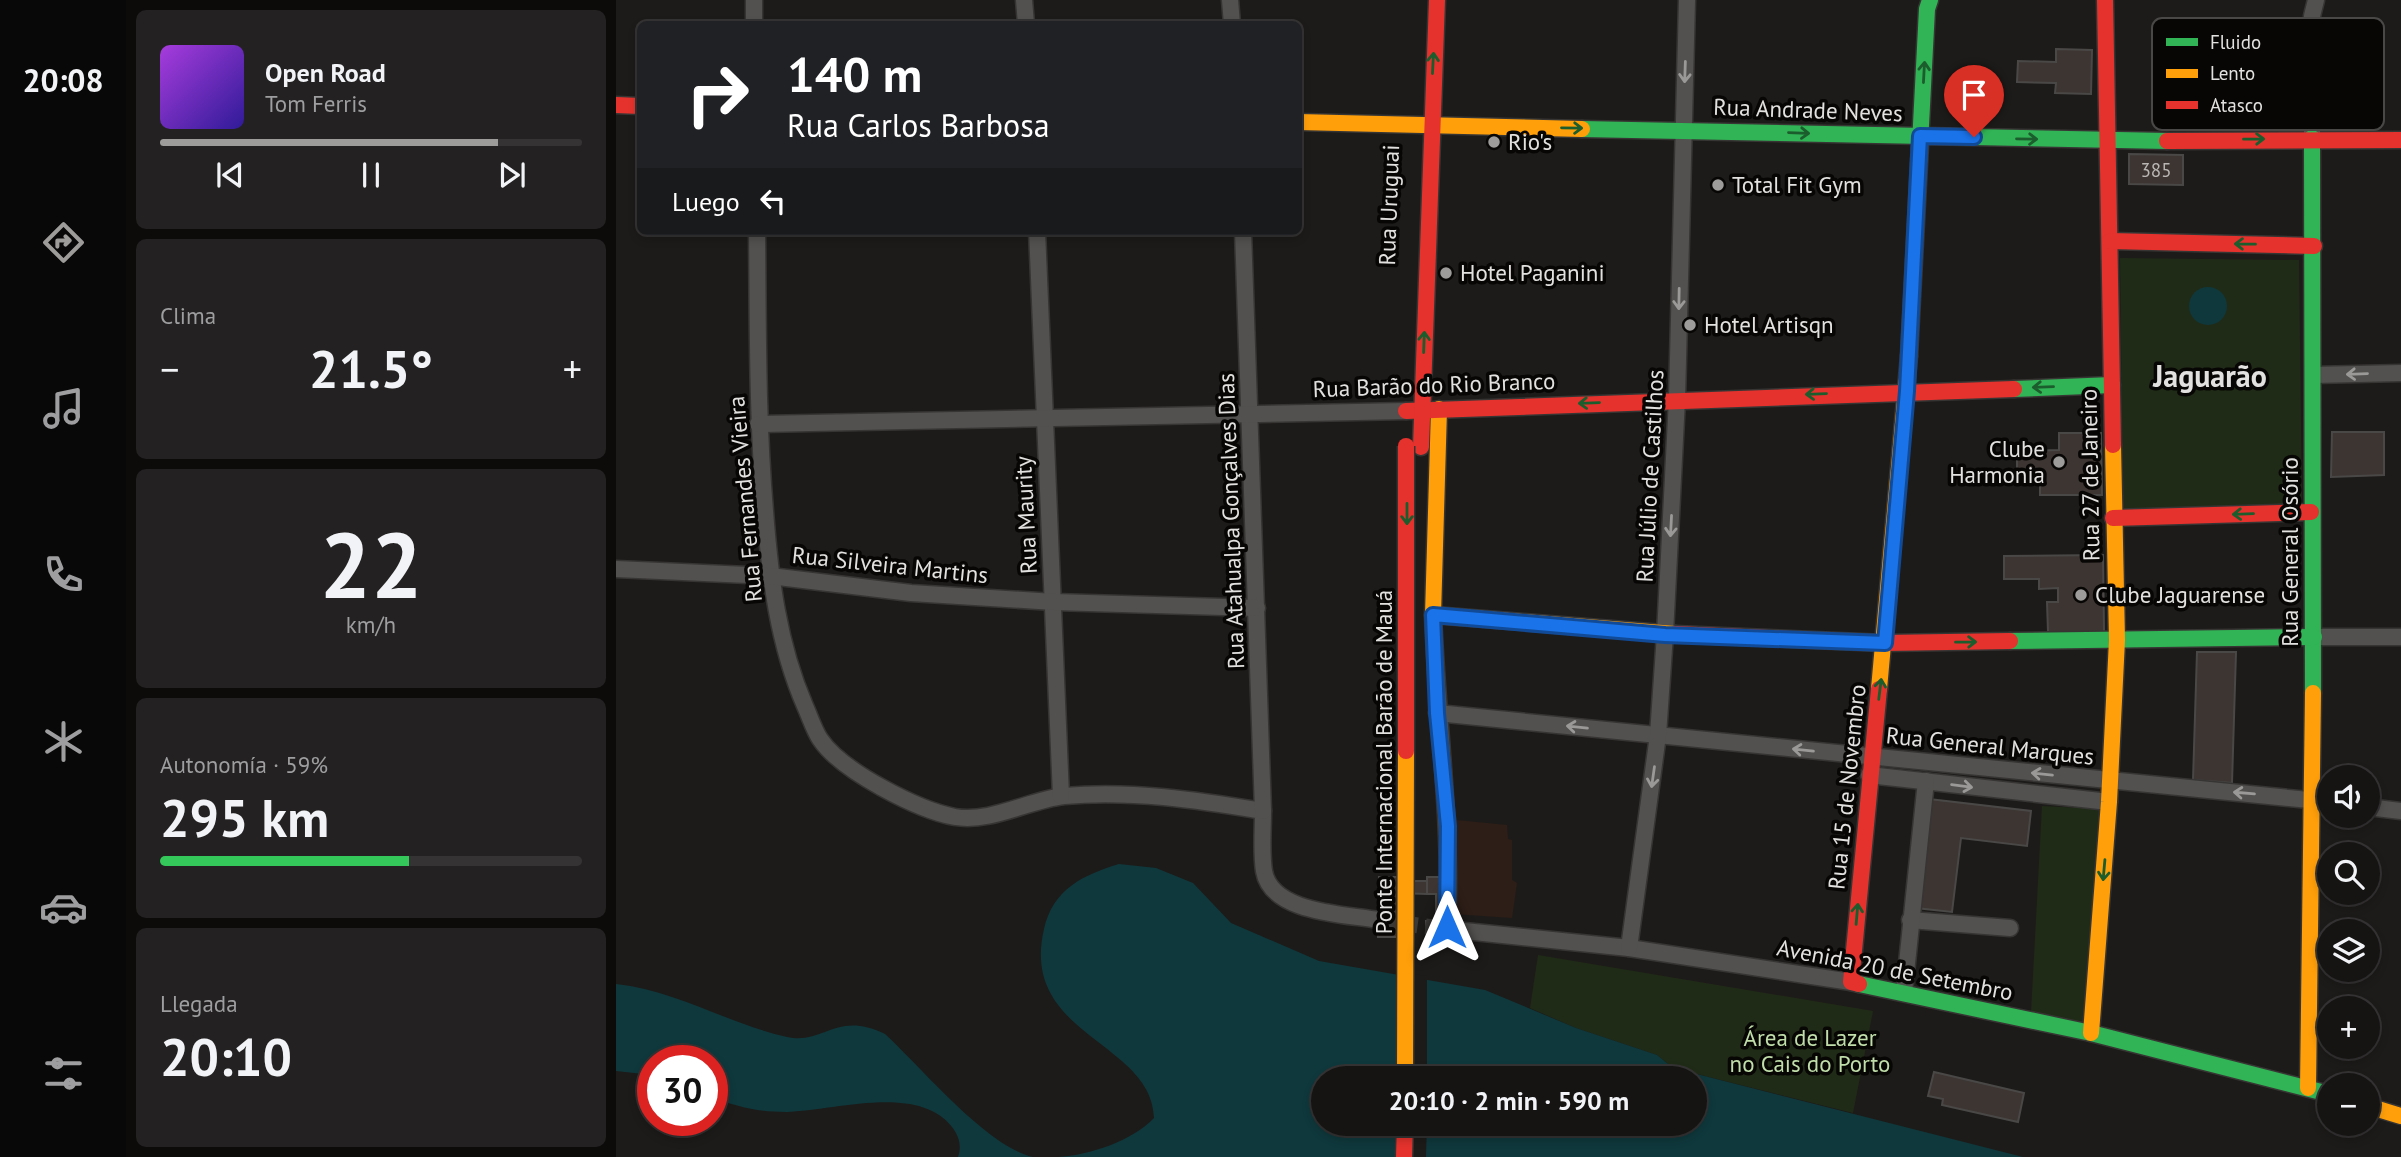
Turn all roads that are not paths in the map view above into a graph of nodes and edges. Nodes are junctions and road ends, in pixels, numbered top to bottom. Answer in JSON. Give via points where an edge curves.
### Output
{"nodes":[{"id":1,"x":754,"y":0,"type":"edge"},
{"id":2,"x":1024,"y":0,"type":"edge"},
{"id":3,"x":1230,"y":0,"type":"edge"},
{"id":4,"x":1422,"y":0,"type":"edge"},
{"id":5,"x":1437,"y":0,"type":"edge"},
{"id":6,"x":2105,"y":0,"type":"edge"},
{"id":7,"x":1688,"y":1,"type":"edge"},
{"id":8,"x":1927,"y":3,"type":"edge"},
{"id":9,"x":754,"y":21,"type":"edge"},
{"id":10,"x":1026,"y":21,"type":"edge"},
{"id":11,"x":1232,"y":21,"type":"edge"},
{"id":12,"x":1418,"y":55,"type":"dead end"},
{"id":13,"x":616,"y":105,"type":"edge"},
{"id":14,"x":637,"y":106,"type":"edge"},
{"id":15,"x":1302,"y":122,"type":"edge"},
{"id":16,"x":1418,"y":125,"type":"junction"},
{"id":17,"x":1684,"y":130,"type":"junction"},
{"id":18,"x":2312,"y":130,"type":"edge"},
{"id":19,"x":1920,"y":136,"type":"junction"},
{"id":20,"x":2312,"y":138,"type":"junction"},
{"id":21,"x":2401,"y":140,"type":"edge"},
{"id":22,"x":2107,"y":141,"type":"junction"},
{"id":23,"x":757,"y":235,"type":"edge"},
{"id":24,"x":1037,"y":235,"type":"edge"},
{"id":25,"x":1243,"y":235,"type":"edge"},
{"id":26,"x":2110,"y":241,"type":"junction"},
{"id":27,"x":2314,"y":246,"type":"junction"},
{"id":28,"x":1410,"y":288,"type":"dead end"},
{"id":29,"x":2401,"y":373,"type":"edge"},
{"id":30,"x":2313,"y":375,"type":"junction"},
{"id":31,"x":2112,"y":384,"type":"junction"},
{"id":32,"x":1907,"y":391,"type":"junction"},
{"id":33,"x":1677,"y":399,"type":"junction"},
{"id":34,"x":1439,"y":409,"type":"junction"},
{"id":35,"x":1414,"y":411,"type":"junction"},
{"id":36,"x":1251,"y":413,"type":"junction"},
{"id":37,"x":1044,"y":420,"type":"junction"},
{"id":38,"x":758,"y":424,"type":"junction"},
{"id":39,"x":1413,"y":446,"type":"junction"},
{"id":40,"x":2311,"y":512,"type":"junction"},
{"id":41,"x":2113,"y":518,"type":"junction"},
{"id":42,"x":616,"y":569,"type":"edge"},
{"id":43,"x":770,"y":576,"type":"junction"},
{"id":44,"x":1054,"y":602,"type":"junction"},
{"id":45,"x":1257,"y":608,"type":"junction"},
{"id":46,"x":1433,"y":615,"type":"junction"},
{"id":47,"x":1665,"y":635,"type":"junction"},
{"id":48,"x":2314,"y":637,"type":"junction"},
{"id":49,"x":2401,"y":637,"type":"edge"},
{"id":50,"x":2117,"y":640,"type":"junction"},
{"id":51,"x":1885,"y":643,"type":"junction"},
{"id":52,"x":1437,"y":713,"type":"junction"},
{"id":53,"x":1658,"y":736,"type":"junction"},
{"id":54,"x":1871,"y":757,"type":"junction"},
{"id":55,"x":1869,"y":775,"type":"junction"},
{"id":56,"x":1926,"y":781,"type":"junction"},
{"id":57,"x":2110,"y":781,"type":"junction"},
{"id":58,"x":1061,"y":796,"type":"junction"},
{"id":59,"x":2312,"y":800,"type":"junction"},
{"id":60,"x":2317,"y":801,"type":"edge"},
{"id":61,"x":2109,"y":802,"type":"junction"},
{"id":62,"x":2380,"y":808,"type":"edge"},
{"id":63,"x":1263,"y":811,"type":"junction"},
{"id":64,"x":2401,"y":811,"type":"edge"},
{"id":65,"x":1378,"y":920,"type":"tunnel mouth"},
{"id":66,"x":1910,"y":920,"type":"junction"},
{"id":67,"x":2010,"y":928,"type":"dead end"},
{"id":68,"x":1629,"y":948,"type":"junction"},
{"id":69,"x":1851,"y":982,"type":"junction"},
{"id":70,"x":1904,"y":992,"type":"junction"},
{"id":71,"x":2091,"y":1033,"type":"junction"},
{"id":72,"x":1405,"y":1066,"type":"edge"},
{"id":73,"x":1417,"y":1066,"type":"edge"},
{"id":74,"x":2308,"y":1088,"type":"junction"},
{"id":75,"x":2317,"y":1091,"type":"edge"},
{"id":76,"x":2380,"y":1110,"type":"edge"},
{"id":77,"x":2401,"y":1116,"type":"edge"},
{"id":78,"x":1405,"y":1136,"type":"edge"},
{"id":79,"x":1417,"y":1136,"type":"edge"},
{"id":80,"x":1404,"y":1157,"type":"edge"},
{"id":81,"x":1417,"y":1157,"type":"edge"}],
"edges":[{"from":1,"to":9,"type":"street"},
{"from":2,"to":10,"type":"street"},
{"from":3,"to":11,"type":"street"},
{"from":4,"to":12,"type":"main road"},
{"from":16,"to":5,"type":"main road","name":"Rua Uruguai","one_way":true},
{"from":6,"to":22,"type":"main road","name":"Rua 27 de Janeiro"},
{"from":7,"to":17,"type":"street","name":"Rua Júlio de Castilhos","one_way":true},
{"from":19,"to":8,"type":"main road","name":"Rua 15 de Novembro","one_way":true},
{"from":13,"to":14,"type":"main road"},
{"from":15,"to":16,"type":"main road","name":"Rua Andrade Neves"},
{"from":16,"to":17,"type":"main road","name":"Rua Andrade Neves","one_way":true},
{"from":35,"to":16,"type":"main road","name":"Rua Uruguai","one_way":true},
{"from":17,"to":19,"type":"main road","name":"Rua Andrade Neves","one_way":true},
{"from":17,"to":33,"type":"street","name":"Rua Júlio de Castilhos","one_way":true},
{"from":18,"to":20,"type":"street","name":"Rua General Osório"},
{"from":19,"to":22,"type":"main road","name":"Rua Andrade Neves","one_way":true},
{"from":19,"to":32,"type":"main road","name":"Rua 15 de Novembro"},
{"from":20,"to":21,"type":"main road","name":"Rua Andrade Neves"},
{"from":22,"to":20,"type":"main road","name":"Rua Andrade Neves","one_way":true},
{"from":20,"to":27,"type":"main road","name":"Rua General Osório"},
{"from":22,"to":26,"type":"main road","name":"Rua 27 de Janeiro"},
{"from":23,"to":38,"type":"street","name":"Rua Fernandes Vieira"},
{"from":24,"to":37,"type":"street","name":"Rua Maurity"},
{"from":25,"to":36,"type":"street","name":"Rua Atahualpa Gonçalves Dias"},
{"from":27,"to":26,"type":"main road","one_way":true},
{"from":26,"to":31,"type":"main road","name":"Rua 27 de Janeiro"},
{"from":27,"to":30,"type":"main road","name":"Rua General Osório"},
{"from":28,"to":35,"type":"main road","name":"Rua Uruguai"},
{"from":29,"to":30,"type":"street","one_way":true},
{"from":30,"to":40,"type":"main road","name":"Rua General Osório"},
{"from":31,"to":32,"type":"main road","name":"Rua Barão do Rio Branco","one_way":true},
{"from":31,"to":41,"type":"main road","name":"Rua 27 de Janeiro"},
{"from":32,"to":33,"type":"main road","name":"Rua Barão do Rio Branco","one_way":true},
{"from":32,"to":51,"type":"main road","name":"Rua 15 de Novembro"},
{"from":33,"to":34,"type":"main road","name":"Rua Barão do Rio Branco","one_way":true},
{"from":33,"to":47,"type":"street","name":"Rua Júlio de Castilhos","one_way":true},
{"from":34,"to":35,"type":"main road","name":"Rua Barão do Rio Branco"},
{"from":34,"to":46,"type":"main road"},
{"from":35,"to":36,"type":"street","name":"Rua Barão do Rio Branco"},
{"from":35,"to":39,"type":"main road"},
{"from":36,"to":37,"type":"street","name":"Rua Barão do Rio Branco"},
{"from":36,"to":45,"type":"street","name":"Rua Atahualpa Gonçalves Dias"},
{"from":37,"to":38,"type":"street","name":"Rua Barão do Rio Branco"},
{"from":37,"to":44,"type":"street","name":"Rua Maurity"},
{"from":38,"to":43,"type":"street","name":"Rua Fernandes Vieira"},
{"from":39,"to":72,"type":"main road","name":"Ponte Internacional Barão de Mauá","one_way":true,"bridge":true},
{"from":39,"to":73,"type":"main road","name":"Ponte Internacional Barão de Mauá"},
{"from":40,"to":41,"type":"main road","one_way":true},
{"from":40,"to":48,"type":"main road","name":"Rua General Osório"},
{"from":41,"to":50,"type":"main road","name":"Rua 27 de Janeiro"},
{"from":42,"to":43,"type":"street","name":"Rua Silveira Martins"},
{"from":43,"to":44,"type":"street","name":"Rua Silveira Martins","via":[[911,593]]},
{"from":43,"to":58,"type":"street","name":"Rua Fernandes Vieira","via":[[790,671],[820,739],[841,764],[925,809],[958,818],[1009,811]]},
{"from":44,"to":45,"type":"street","name":"Rua Silveira Martins"},
{"from":44,"to":58,"type":"street","name":"Rua Maurity"},
{"from":45,"to":63,"type":"street","name":"Rua Atahualpa Gonçalves Dias"},
{"from":46,"to":47,"type":"main road"},
{"from":46,"to":52,"type":"street"},
{"from":47,"to":51,"type":"main road"},
{"from":47,"to":53,"type":"street","name":"Rua Júlio de Castilhos"},
{"from":48,"to":49,"type":"street"},
{"from":48,"to":50,"type":"main road"},
{"from":48,"to":59,"type":"main road","name":"Rua General Osório"},
{"from":51,"to":50,"type":"main road","one_way":true},
{"from":50,"to":57,"type":"main road","name":"Rua 27 de Janeiro"},
{"from":54,"to":51,"type":"main road","name":"Rua 15 de Novembro","one_way":true},
{"from":53,"to":52,"type":"street","name":"Rua General Marques","one_way":true},
{"from":52,"to":68,"type":"street","name":"Avenida 20 de Setembro","via":[[1448,826],[1446,929]]},
{"from":54,"to":53,"type":"street","name":"Rua General Marques","one_way":true},
{"from":53,"to":68,"type":"street","name":"Rua Júlio de Castilhos","one_way":true},
{"from":54,"to":55,"type":"main road","name":"Rua 15 de Novembro"},
{"from":57,"to":54,"type":"street","name":"Rua General Marques","one_way":true},
{"from":55,"to":56,"type":"street"},
{"from":69,"to":55,"type":"main road","name":"Rua 15 de Novembro","one_way":true},
{"from":56,"to":61,"type":"street","one_way":true},
{"from":56,"to":66,"type":"street"},
{"from":59,"to":57,"type":"street","name":"Rua General Marques","one_way":true},
{"from":57,"to":61,"type":"main road","name":"Rua 27 de Janeiro"},
{"from":58,"to":63,"type":"street","name":"Rua Fernandes Vieira","via":[[1167,796]]},
{"from":59,"to":60,"type":"street","name":"Rua General Marques"},
{"from":59,"to":74,"type":"main road","name":"Rua General Osório"},
{"from":61,"to":71,"type":"main road","name":"Rua 27 de Janeiro","one_way":true},
{"from":62,"to":64,"type":"street"},
{"from":63,"to":65,"type":"street","name":"Rua Atahualpa Gonçalves Dias","via":[[1264,874],[1275,895],[1294,904]]},
{"from":66,"to":67,"type":"street"},
{"from":66,"to":70,"type":"street"},
{"from":68,"to":69,"type":"street","name":"Avenida 20 de Setembro"},
{"from":69,"to":70,"type":"main road","name":"Avenida 20 de Setembro"},
{"from":70,"to":71,"type":"main road","name":"Avenida 20 de Setembro"},
{"from":71,"to":74,"type":"main road","name":"Avenida 20 de Setembro"},
{"from":74,"to":75,"type":"main road","name":"Avenida 20 de Setembro"},
{"from":76,"to":77,"type":"main road"},
{"from":78,"to":80,"type":"main road"},
{"from":79,"to":81,"type":"main road"}]}
